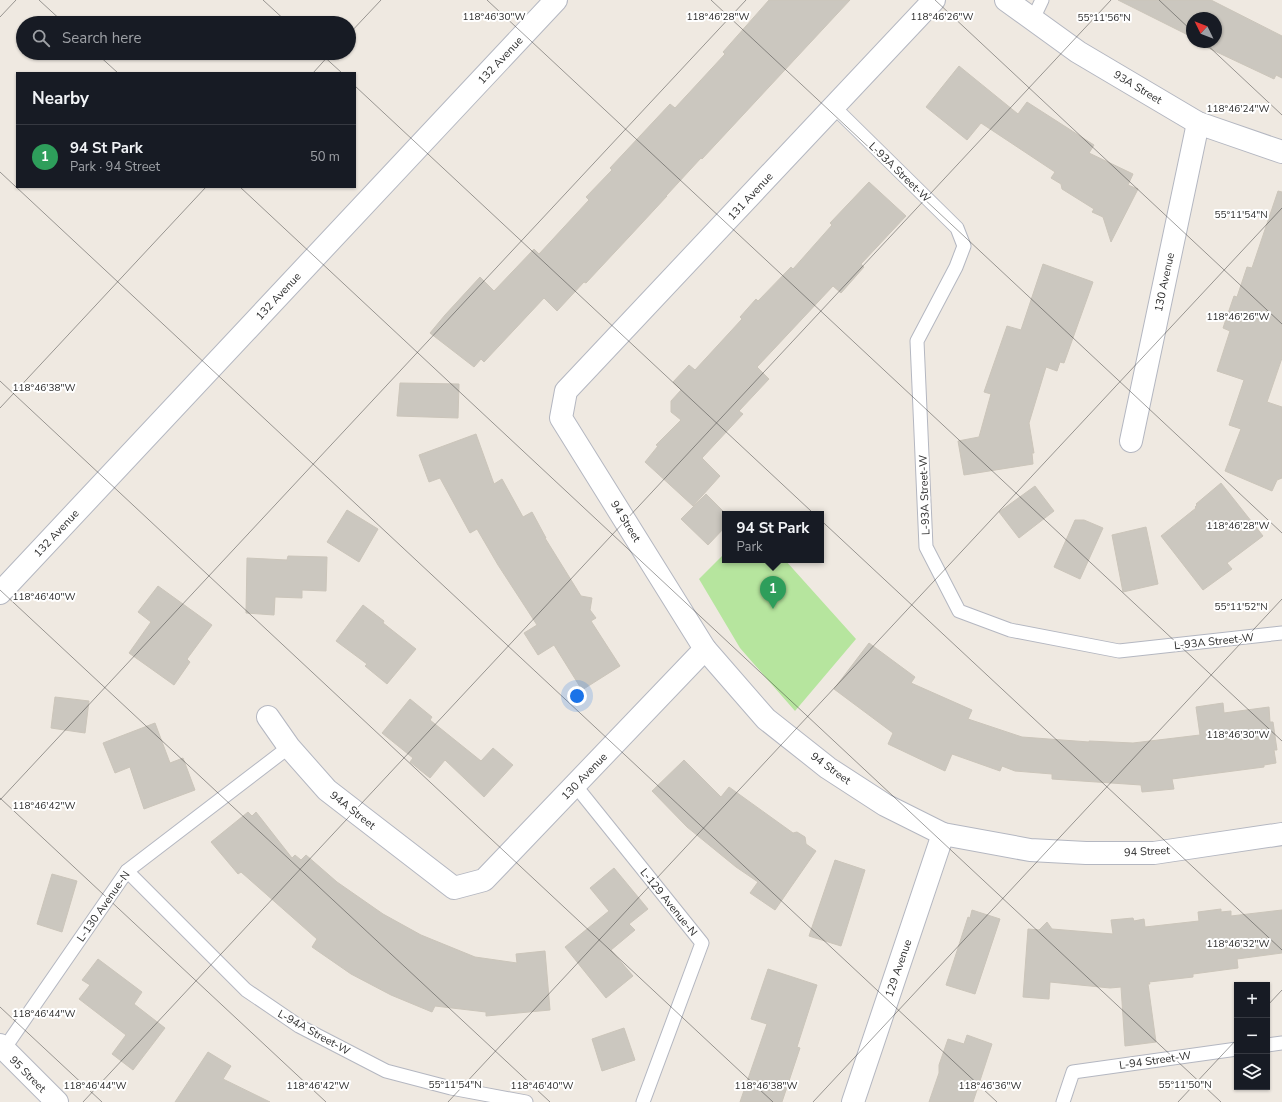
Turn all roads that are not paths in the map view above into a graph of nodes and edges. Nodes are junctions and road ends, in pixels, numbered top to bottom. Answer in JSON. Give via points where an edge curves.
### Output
{"nodes":[{"id":1,"x":556,"y":0,"type":"edge"},
{"id":2,"x":934,"y":0,"type":"edge"},
{"id":3,"x":1006,"y":0,"type":"edge"},
{"id":4,"x":1042,"y":0,"type":"edge"},
{"id":5,"x":1033,"y":19,"type":"junction"},
{"id":6,"x":834,"y":107,"type":"junction"},
{"id":7,"x":1198,"y":122,"type":"junction"},
{"id":8,"x":1282,"y":152,"type":"edge"},
{"id":9,"x":566,"y":391,"type":"joint"},
{"id":10,"x":1131,"y":441,"type":"dead end"},
{"id":11,"x":0,"y":593,"type":"edge"},
{"id":12,"x":1282,"y":633,"type":"edge"},
{"id":13,"x":706,"y":648,"type":"junction"},
{"id":14,"x":268,"y":717,"type":"dead end"},
{"id":15,"x":289,"y":747,"type":"junction"},
{"id":16,"x":575,"y":785,"type":"junction"},
{"id":17,"x":943,"y":834,"type":"junction"},
{"id":18,"x":1282,"y":834,"type":"edge"},
{"id":19,"x":127,"y":871,"type":"junction"},
{"id":20,"x":454,"y":888,"type":"joint"},
{"id":21,"x":1282,"y":1043,"type":"edge"},
{"id":22,"x":1270,"y":1045,"type":"edge"},
{"id":23,"x":2,"y":1047,"type":"edge"},
{"id":24,"x":1234,"y":1049,"type":"edge"},
{"id":25,"x":57,"y":1102,"type":"edge"},
{"id":26,"x":526,"y":1102,"type":"edge"},
{"id":27,"x":643,"y":1102,"type":"edge"},
{"id":28,"x":853,"y":1102,"type":"edge"},
{"id":29,"x":1063,"y":1102,"type":"edge"}],
"edges":[{"from":1,"to":11,"type":"street","name":"132 Avenue"},
{"from":2,"to":6,"type":"street","name":"131 Avenue"},
{"from":3,"to":5,"type":"street","name":"93A Street"},
{"from":4,"to":5,"type":"lane"},
{"from":5,"to":7,"type":"street","name":"93A Street","via":[[1078,52]]},
{"from":6,"to":9,"type":"street","name":"131 Avenue"},
{"from":6,"to":12,"type":"lane","name":"L-93A Street-W","via":[[958,228],[964,246],[956,267],[917,342],[926,547],[959,611],[1010,630],[1119,651]]},
{"from":7,"to":8,"type":"street","name":"93A Street"},
{"from":7,"to":10,"type":"street","name":"130 Avenue"},
{"from":9,"to":13,"type":"street","name":"94 Street","via":[[561,418]]},
{"from":13,"to":16,"type":"street","name":"130 Avenue"},
{"from":13,"to":17,"type":"street","name":"94 Street","via":[[766,719],[828,768],[885,805]]},
{"from":14,"to":15,"type":"street","name":"94A Street"},
{"from":15,"to":19,"type":"lane","name":"L-130 Avenue-N"},
{"from":15,"to":20,"type":"street","name":"94A Street","via":[[327,790]]},
{"from":16,"to":20,"type":"street","name":"130 Avenue","via":[[484,880]]},
{"from":16,"to":27,"type":"lane","name":"L-129 Avenue-N","via":[[702,943]]},
{"from":17,"to":18,"type":"street","name":"94 Street","via":[[1030,850],[1154,853]]},
{"from":17,"to":28,"type":"street","name":"129 Avenue"},
{"from":19,"to":23,"type":"lane","name":"L-130 Avenue-N"},
{"from":19,"to":26,"type":"lane","name":"L-94A Street-W","via":[[246,990],[299,1026],[386,1071],[451,1088]]},
{"from":21,"to":22,"type":"lane"},
{"from":23,"to":25,"type":"street","name":"95 Street"},
{"from":24,"to":29,"type":"lane","name":"L-94 Street-W","via":[[1073,1072]]}]}
